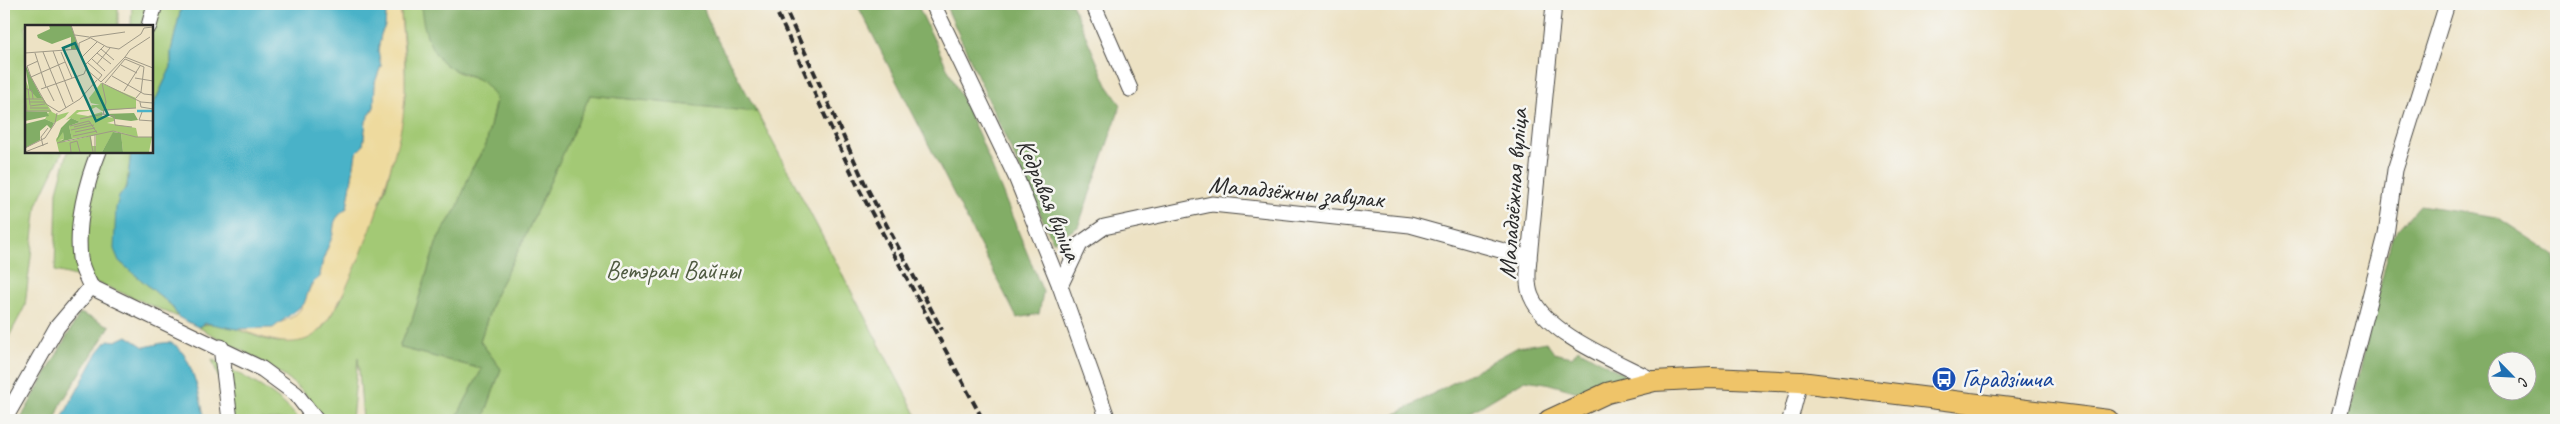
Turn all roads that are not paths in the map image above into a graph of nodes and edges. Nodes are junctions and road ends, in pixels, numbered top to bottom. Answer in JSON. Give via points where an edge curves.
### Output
{"nodes":[{"id":1,"x":155,"y":4,"type":"edge"},
{"id":2,"x":933,"y":4,"type":"edge"},
{"id":3,"x":1093,"y":4,"type":"edge"},
{"id":4,"x":1554,"y":4,"type":"edge"},
{"id":5,"x":2447,"y":4,"type":"edge"},
{"id":6,"x":149,"y":25,"type":"edge"},
{"id":7,"x":1130,"y":89,"type":"dead end"},
{"id":8,"x":99,"y":152,"type":"edge"},
{"id":9,"x":1528,"y":258,"type":"junction"},
{"id":10,"x":1060,"y":286,"type":"junction"},
{"id":11,"x":91,"y":287,"type":"junction"},
{"id":12,"x":221,"y":347,"type":"junction"},
{"id":13,"x":1654,"y":381,"type":"junction"},
{"id":14,"x":1800,"y":382,"type":"junction"},
{"id":15,"x":2065,"y":418,"type":"edge"},
{"id":16,"x":4,"y":420,"type":"edge"},
{"id":17,"x":230,"y":420,"type":"edge"},
{"id":18,"x":316,"y":420,"type":"edge"},
{"id":19,"x":1108,"y":420,"type":"edge"},
{"id":20,"x":1549,"y":420,"type":"edge"},
{"id":21,"x":1790,"y":420,"type":"edge"},
{"id":22,"x":2108,"y":420,"type":"edge"},
{"id":23,"x":2338,"y":420,"type":"edge"}],
"edges":[{"from":1,"to":6,"type":"street"},
{"from":2,"to":10,"type":"street","name":"Кедравая вуліца","via":[[1016,177]]},
{"from":3,"to":7,"type":"street"},
{"from":4,"to":9,"type":"street","name":"Маладзёжная вуліца"},
{"from":5,"to":23,"type":"street","via":[[2395,170],[2386,235]]},
{"from":8,"to":11,"type":"street","via":[[87,189],[80,234],[80,260]]},
{"from":9,"to":10,"type":"street","name":"Маладзёжны завулак","via":[[1410,225],[1212,204],[1104,226],[1080,244]]},
{"from":9,"to":13,"type":"street","name":"Маладзёжная вуліца","via":[[1530,294],[1541,314],[1560,330]]},
{"from":10,"to":19,"type":"street","name":"Кедравая вуліца"},
{"from":11,"to":12,"type":"street"},
{"from":11,"to":16,"type":"street","via":[[56,327]]},
{"from":12,"to":17,"type":"street"},
{"from":12,"to":18,"type":"street","via":[[281,381]]},
{"from":13,"to":14,"type":"main road","via":[[1711,378]]},
{"from":13,"to":20,"type":"main road","via":[[1607,394]]},
{"from":14,"to":15,"type":"main road"},
{"from":14,"to":21,"type":"street"},
{"from":15,"to":22,"type":"main road"}]}
